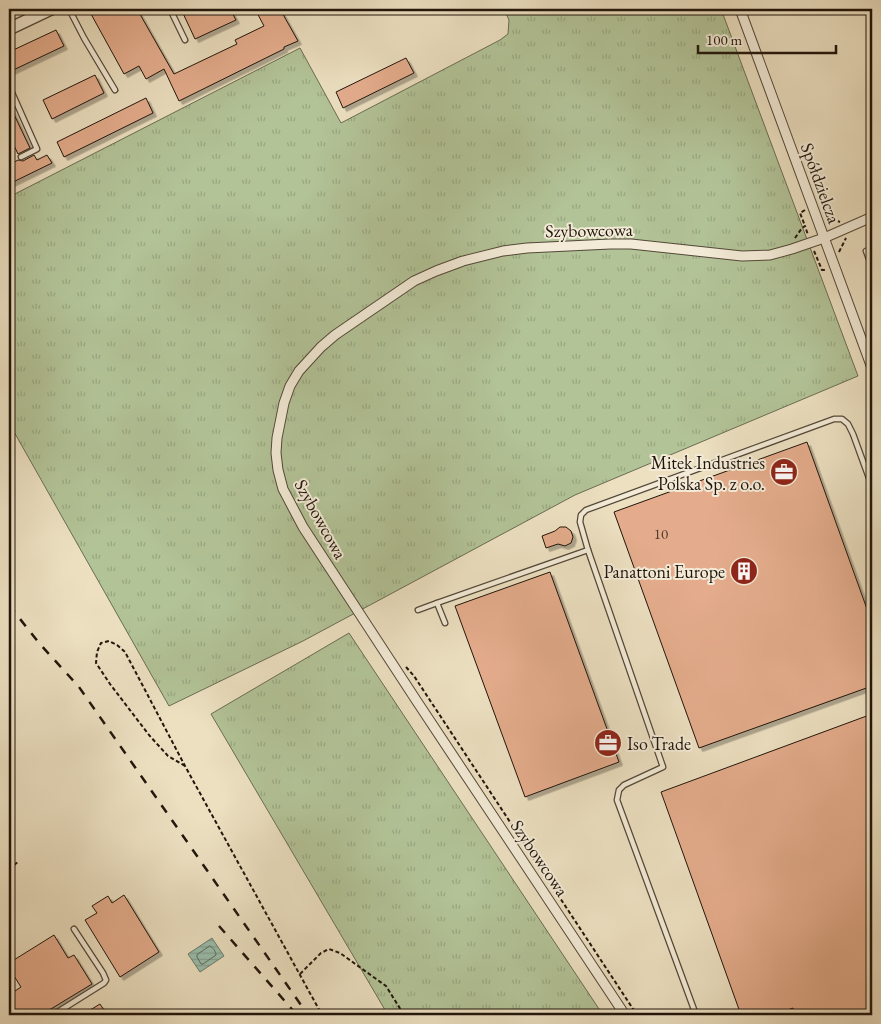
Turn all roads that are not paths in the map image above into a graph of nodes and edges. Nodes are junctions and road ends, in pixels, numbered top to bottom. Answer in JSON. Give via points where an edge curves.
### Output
{"nodes":[{"id":1,"x":51,"y":9,"type":"edge"},
{"id":2,"x":69,"y":9,"type":"edge"},
{"id":3,"x":170,"y":9,"type":"edge"},
{"id":4,"x":740,"y":9,"type":"edge"},
{"id":5,"x":9,"y":29,"type":"edge"},
{"id":6,"x":185,"y":40,"type":"dead end"},
{"id":7,"x":9,"y":86,"type":"edge"},
{"id":8,"x":115,"y":90,"type":"dead end"},
{"id":9,"x":9,"y":150,"type":"edge"},
{"id":10,"x":9,"y":157,"type":"edge"},
{"id":11,"x":21,"y":157,"type":"dead end"},
{"id":12,"x":872,"y":217,"type":"edge"},
{"id":13,"x":824,"y":238,"type":"junction"},
{"id":14,"x":872,"y":249,"type":"edge"},
{"id":15,"x":872,"y":267,"type":"edge"},
{"id":16,"x":872,"y":368,"type":"edge"},
{"id":17,"x":872,"y":476,"type":"edge"},
{"id":18,"x":588,"y":550,"type":"junction"},
{"id":19,"x":437,"y":603,"type":"junction"},
{"id":20,"x":418,"y":610,"type":"dead end"},
{"id":21,"x":445,"y":623,"type":"dead end"},
{"id":22,"x":74,"y":928,"type":"dead end"},
{"id":23,"x":53,"y":1015,"type":"edge"},
{"id":24,"x":625,"y":1015,"type":"edge"},
{"id":25,"x":696,"y":1015,"type":"edge"}],
"edges":[{"from":1,"to":5,"type":"street"},
{"from":2,"to":8,"type":"lane"},
{"from":3,"to":6,"type":"lane"},
{"from":4,"to":13,"type":"street","name":"Spółdzielcza"},
{"from":7,"to":11,"type":"lane","via":[[37,149]]},
{"from":9,"to":10,"type":"lane"},
{"from":12,"to":13,"type":"street","name":"Szybowcowa"},
{"from":13,"to":16,"type":"street","name":"Spółdzielcza"},
{"from":13,"to":24,"type":"street","name":"Szybowcowa","via":[[756,256],[610,244],[526,248],[463,261],[414,281],[321,347],[290,386],[280,416],[276,438],[278,470],[283,489],[303,527]]},
{"from":14,"to":15,"type":"lane","via":[[866,251]]},
{"from":17,"to":18,"type":"lane","via":[[868,478],[848,424],[842,419],[834,419],[586,510],[580,515],[580,522]]},
{"from":18,"to":19,"type":"lane"},
{"from":18,"to":25,"type":"lane","via":[[664,767],[624,785],[617,800]]},
{"from":19,"to":20,"type":"lane"},
{"from":19,"to":21,"type":"lane"},
{"from":22,"to":23,"type":"lane","via":[[106,980]]}]}
